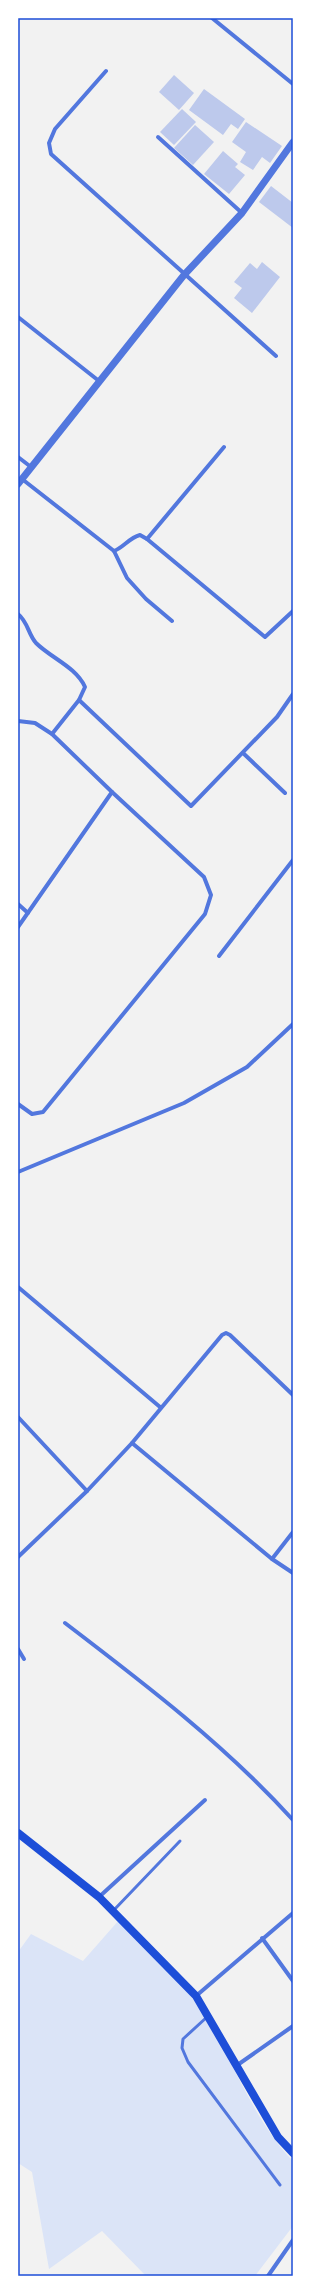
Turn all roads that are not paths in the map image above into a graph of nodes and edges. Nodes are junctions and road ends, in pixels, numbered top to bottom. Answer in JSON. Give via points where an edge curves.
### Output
{"nodes":[{"id":1,"x":212,"y":18,"type":"edge"},
{"id":2,"x":106,"y":71,"type":"dead end"},
{"id":3,"x":293,"y":84,"type":"edge"},
{"id":4,"x":158,"y":136,"type":"dead end"},
{"id":5,"x":293,"y":142,"type":"edge"},
{"id":6,"x":242,"y":213,"type":"junction"},
{"id":7,"x":184,"y":275,"type":"junction"},
{"id":8,"x":18,"y":317,"type":"edge"},
{"id":9,"x":276,"y":356,"type":"dead end"},
{"id":10,"x":99,"y":382,"type":"junction"},
{"id":11,"x":224,"y":447,"type":"dead end"},
{"id":12,"x":18,"y":457,"type":"edge"},
{"id":13,"x":31,"y":467,"type":"junction"},
{"id":14,"x":20,"y":481,"type":"edge"},
{"id":15,"x":147,"y":540,"type":"junction"},
{"id":16,"x":114,"y":551,"type":"junction"},
{"id":17,"x":293,"y":611,"type":"edge"},
{"id":18,"x":18,"y":614,"type":"edge"},
{"id":19,"x":172,"y":621,"type":"dead end"},
{"id":20,"x":293,"y":694,"type":"edge"},
{"id":21,"x":79,"y":700,"type":"junction"},
{"id":22,"x":18,"y":720,"type":"edge"},
{"id":23,"x":52,"y":734,"type":"junction"},
{"id":24,"x":243,"y":753,"type":"junction"},
{"id":25,"x":112,"y":792,"type":"junction"},
{"id":26,"x":285,"y":792,"type":"dead end"},
{"id":27,"x":293,"y":860,"type":"edge"},
{"id":28,"x":18,"y":904,"type":"edge"},
{"id":29,"x":28,"y":913,"type":"junction"},
{"id":30,"x":18,"y":927,"type":"edge"},
{"id":31,"x":219,"y":956,"type":"dead end"},
{"id":32,"x":293,"y":1024,"type":"edge"},
{"id":33,"x":18,"y":1104,"type":"edge"},
{"id":34,"x":18,"y":1172,"type":"edge"},
{"id":35,"x":18,"y":1286,"type":"edge"},
{"id":36,"x":293,"y":1395,"type":"edge"},
{"id":37,"x":160,"y":1407,"type":"junction"},
{"id":38,"x":18,"y":1417,"type":"edge"},
{"id":39,"x":132,"y":1444,"type":"junction"},
{"id":40,"x":87,"y":1492,"type":"junction"},
{"id":41,"x":293,"y":1532,"type":"edge"},
{"id":42,"x":18,"y":1557,"type":"edge"},
{"id":43,"x":272,"y":1559,"type":"junction"},
{"id":44,"x":293,"y":1573,"type":"edge"},
{"id":45,"x":65,"y":1623,"type":"dead end"},
{"id":46,"x":18,"y":1649,"type":"edge"},
{"id":47,"x":24,"y":1659,"type":"dead end"},
{"id":48,"x":205,"y":1800,"type":"dead end"},
{"id":49,"x":293,"y":1820,"type":"edge"},
{"id":50,"x":18,"y":1833,"type":"edge"},
{"id":51,"x":180,"y":1842,"type":"dead end"},
{"id":52,"x":99,"y":1897,"type":"junction"},
{"id":53,"x":113,"y":1911,"type":"junction"},
{"id":54,"x":293,"y":1913,"type":"edge"},
{"id":55,"x":262,"y":1938,"type":"junction"},
{"id":56,"x":293,"y":1981,"type":"edge"},
{"id":57,"x":196,"y":1996,"type":"junction"},
{"id":58,"x":209,"y":2016,"type":"junction"},
{"id":59,"x":293,"y":2026,"type":"edge"},
{"id":60,"x":236,"y":2067,"type":"junction"},
{"id":61,"x":293,"y":2153,"type":"edge"},
{"id":62,"x":280,"y":2185,"type":"dead end"},
{"id":63,"x":293,"y":2240,"type":"edge"},
{"id":64,"x":268,"y":2276,"type":"edge"}],
"edges":[{"from":1,"to":3,"type":"street"},
{"from":2,"to":7,"type":"street","via":[[55,129],[49,143],[51,154]]},
{"from":4,"to":6,"type":"street"},
{"from":5,"to":6,"type":"street"},
{"from":6,"to":7,"type":"street"},
{"from":7,"to":9,"type":"street"},
{"from":7,"to":10,"type":"street"},
{"from":8,"to":10,"type":"street"},
{"from":10,"to":13,"type":"street"},
{"from":11,"to":15,"type":"street"},
{"from":12,"to":13,"type":"street"},
{"from":13,"to":14,"type":"street"},
{"from":14,"to":16,"type":"street"},
{"from":15,"to":16,"type":"street","via":[[140,535],[133,537],[122,548]]},
{"from":15,"to":17,"type":"street","via":[[265,637]]},
{"from":16,"to":19,"type":"street","via":[[127,578],[146,599]]},
{"from":18,"to":21,"type":"street","via":[[38,645],[84,683],[86,690]]},
{"from":20,"to":24,"type":"street","via":[[277,717]]},
{"from":21,"to":23,"type":"street"},
{"from":21,"to":24,"type":"street","via":[[192,806]]},
{"from":22,"to":23,"type":"street","via":[[35,723]]},
{"from":23,"to":25,"type":"street"},
{"from":24,"to":26,"type":"street"},
{"from":25,"to":29,"type":"street"},
{"from":25,"to":33,"type":"street","via":[[204,877],[212,895],[204,914],[43,1112],[32,1114]]},
{"from":27,"to":31,"type":"street"},
{"from":28,"to":29,"type":"street"},
{"from":29,"to":30,"type":"street"},
{"from":32,"to":34,"type":"street","via":[[248,1067],[184,1103]]},
{"from":35,"to":37,"type":"street"},
{"from":36,"to":37,"type":"street","via":[[226,1334],[222,1335]]},
{"from":37,"to":39,"type":"street"},
{"from":38,"to":40,"type":"street"},
{"from":39,"to":40,"type":"street"},
{"from":39,"to":43,"type":"street"},
{"from":40,"to":42,"type":"street"},
{"from":41,"to":43,"type":"street"},
{"from":43,"to":44,"type":"street"},
{"from":45,"to":49,"type":"street","via":[[179,1711],[269,1793]]},
{"from":46,"to":47,"type":"street"},
{"from":48,"to":52,"type":"street"},
{"from":50,"to":52,"type":"main road"},
{"from":51,"to":53,"type":"lane"},
{"from":52,"to":53,"type":"main road"},
{"from":53,"to":57,"type":"main road"},
{"from":54,"to":55,"type":"street"},
{"from":55,"to":56,"type":"street"},
{"from":55,"to":57,"type":"street"},
{"from":57,"to":58,"type":"main road"},
{"from":58,"to":60,"type":"main road"},
{"from":58,"to":62,"type":"lane","via":[[183,2039],[182,2048],[188,2062]]},
{"from":59,"to":60,"type":"street"},
{"from":60,"to":61,"type":"main road","via":[[278,2137]]},
{"from":63,"to":64,"type":"street"}]}
